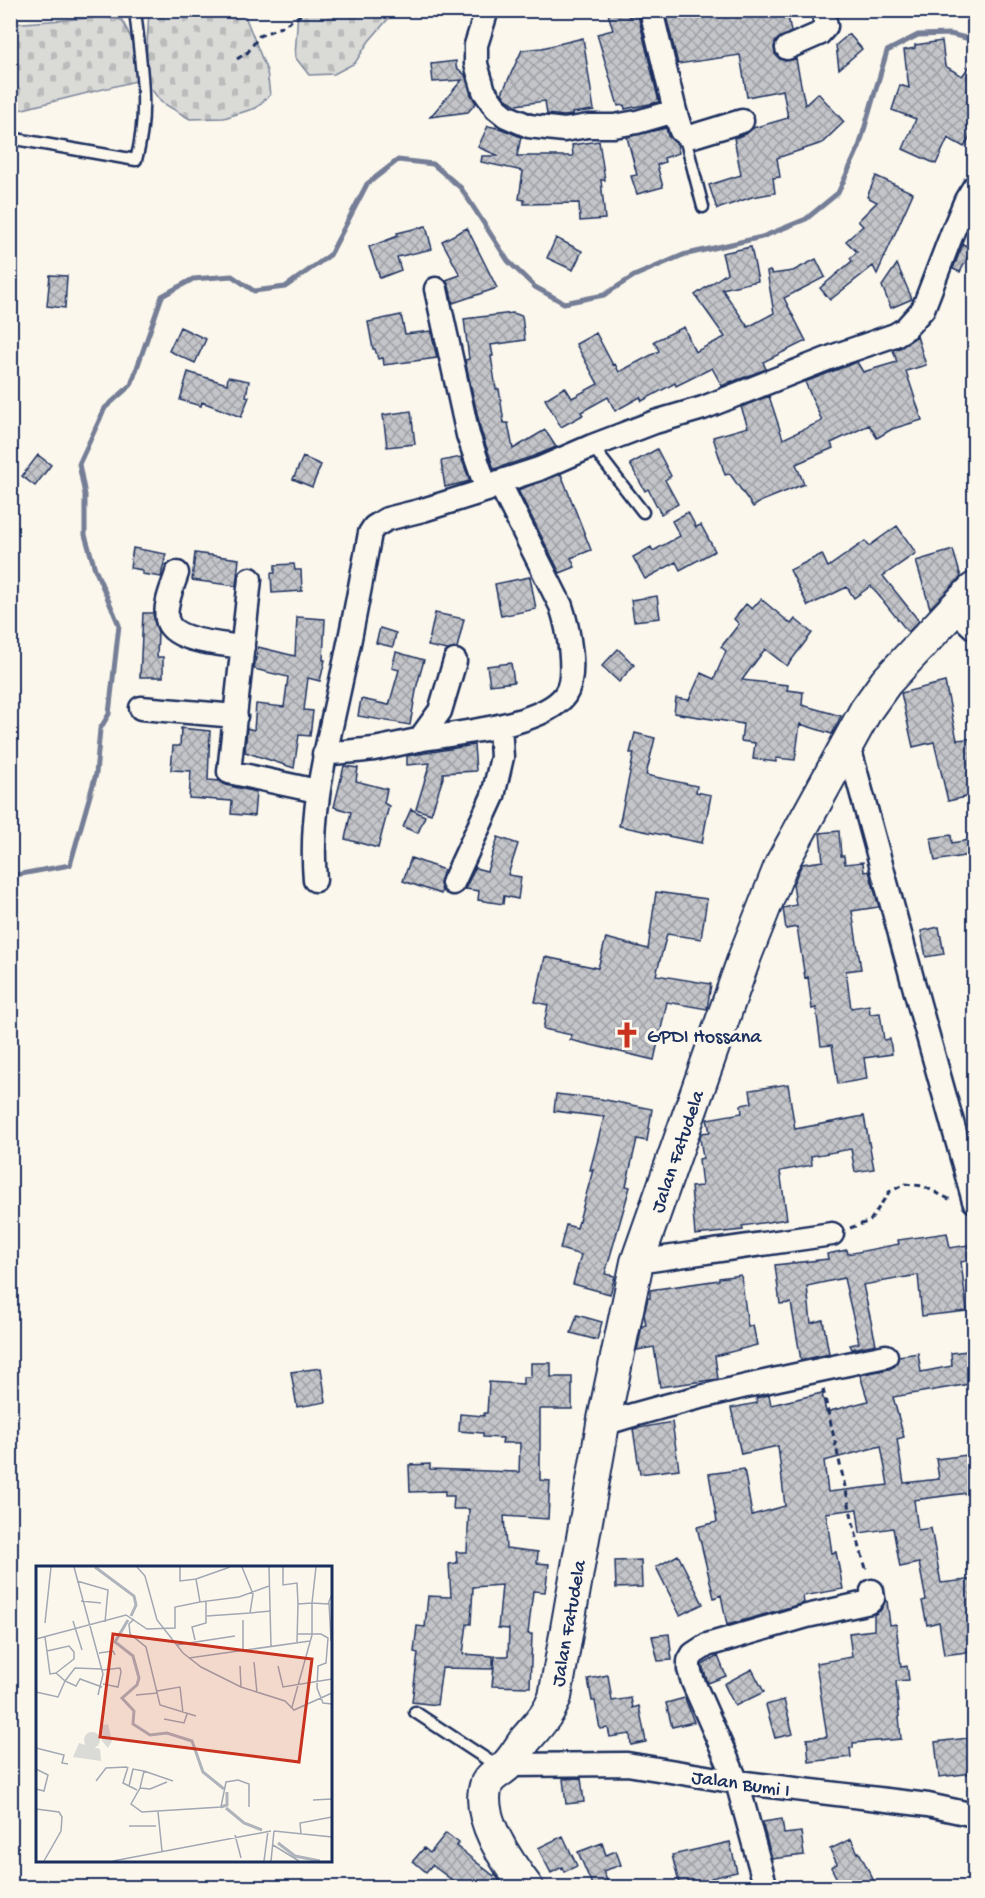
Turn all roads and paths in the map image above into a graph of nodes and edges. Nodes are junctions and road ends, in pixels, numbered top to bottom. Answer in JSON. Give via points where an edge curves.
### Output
{"nodes":[{"id":1,"x":135,"y":10,"type":"edge"},
{"id":2,"x":309,"y":10,"type":"edge"},
{"id":3,"x":487,"y":10,"type":"edge"},
{"id":4,"x":651,"y":10,"type":"edge"},
{"id":5,"x":824,"y":10,"type":"edge"},
{"id":6,"x":787,"y":48,"type":"dead end"},
{"id":7,"x":237,"y":59,"type":"dead end"},
{"id":8,"x":675,"y":111,"type":"junction"},
{"id":9,"x":742,"y":121,"type":"dead end"},
{"id":10,"x":684,"y":134,"type":"junction"},
{"id":11,"x":10,"y":138,"type":"edge"},
{"id":12,"x":975,"y":188,"type":"edge"},
{"id":13,"x":703,"y":207,"type":"dead end"},
{"id":14,"x":436,"y":289,"type":"dead end"},
{"id":15,"x":592,"y":446,"type":"junction"},
{"id":16,"x":493,"y":486,"type":"junction"},
{"id":17,"x":644,"y":512,"type":"dead end"},
{"id":18,"x":177,"y":573,"type":"dead end"},
{"id":19,"x":250,"y":579,"type":"dead end"},
{"id":20,"x":968,"y":609,"type":"edge"},
{"id":21,"x":243,"y":647,"type":"junction"},
{"id":22,"x":455,"y":661,"type":"dead end"},
{"id":23,"x":141,"y":708,"type":"dead end"},
{"id":24,"x":236,"y":716,"type":"junction"},
{"id":25,"x":500,"y":726,"type":"junction"},
{"id":26,"x":419,"y":740,"type":"junction"},
{"id":27,"x":848,"y":743,"type":"junction"},
{"id":28,"x":324,"y":754,"type":"junction"},
{"id":29,"x":317,"y":791,"type":"junction"},
{"id":30,"x":315,"y":880,"type":"dead end"},
{"id":31,"x":453,"y":883,"type":"dead end"},
{"id":32,"x":965,"y":1202,"type":"edge"},
{"id":33,"x":832,"y":1234,"type":"joint"},
{"id":34,"x":637,"y":1262,"type":"junction"},
{"id":35,"x":886,"y":1356,"type":"dead end"},
{"id":36,"x":819,"y":1370,"type":"junction"},
{"id":37,"x":603,"y":1424,"type":"junction"},
{"id":38,"x":872,"y":1591,"type":"joint"},
{"id":39,"x":415,"y":1712,"type":"dead end"},
{"id":40,"x":504,"y":1767,"type":"junction"},
{"id":41,"x":736,"y":1782,"type":"junction"},
{"id":42,"x":975,"y":1815,"type":"edge"},
{"id":43,"x":527,"y":1887,"type":"edge"},
{"id":44,"x":766,"y":1887,"type":"edge"}],
"edges":[{"from":1,"to":11,"type":"lane","via":[[144,108],[136,160]]},
{"from":2,"to":7,"type":"path","via":[[259,36],[248,52]]},
{"from":3,"to":8,"type":"street","via":[[476,45],[476,64],[484,91],[506,116],[529,126],[564,130],[614,126]]},
{"from":4,"to":8,"type":"street"},
{"from":5,"to":6,"type":"street","via":[[826,26],[819,34]]},
{"from":8,"to":10,"type":"street"},
{"from":9,"to":10,"type":"street","via":[[693,136]]},
{"from":10,"to":13,"type":"lane"},
{"from":12,"to":15,"type":"street","via":[[966,200],[923,309],[905,329],[703,408]]},
{"from":14,"to":16,"type":"street","via":[[468,435]]},
{"from":15,"to":16,"type":"street"},
{"from":15,"to":17,"type":"lane"},
{"from":16,"to":25,"type":"street","via":[[561,606],[570,642],[569,688],[557,704]]},
{"from":16,"to":28,"type":"street","via":[[387,519],[370,533]]},
{"from":18,"to":21,"type":"street","via":[[166,618],[170,627],[183,636]]},
{"from":19,"to":21,"type":"street"},
{"from":20,"to":27,"type":"street","name":"Jalan Fatudela","via":[[886,682]]},
{"from":21,"to":24,"type":"street"},
{"from":22,"to":26,"type":"street","via":[[440,711]]},
{"from":23,"to":24,"type":"street"},
{"from":24,"to":29,"type":"street","via":[[229,772]]},
{"from":25,"to":26,"type":"street"},
{"from":25,"to":31,"type":"street","via":[[502,757],[492,796]]},
{"from":26,"to":28,"type":"street"},
{"from":27,"to":32,"type":"street","via":[[919,1004]]},
{"from":27,"to":34,"type":"street","name":"Jalan Fatudela","via":[[781,865]]},
{"from":28,"to":29,"type":"street"},
{"from":29,"to":30,"type":"street"},
{"from":32,"to":33,"type":"path","via":[[923,1186],[905,1184],[889,1192],[870,1221]]},
{"from":33,"to":34,"type":"street"},
{"from":34,"to":37,"type":"street","name":"Jalan Fatudela"},
{"from":35,"to":36,"type":"street"},
{"from":36,"to":37,"type":"street","via":[[662,1406]]},
{"from":36,"to":38,"type":"path"},
{"from":37,"to":40,"type":"street","name":"Jalan Fatudela","via":[[555,1697],[548,1713]]},
{"from":38,"to":41,"type":"street","via":[[870,1602],[761,1628],[706,1645],[693,1654],[689,1661],[693,1682]]},
{"from":39,"to":40,"type":"lane"},
{"from":40,"to":41,"type":"street","name":"Jalan Bumi I","via":[[627,1764]]},
{"from":40,"to":43,"type":"street","name":"Jalan Fatudela","via":[[488,1782],[485,1808],[491,1833]]},
{"from":41,"to":42,"type":"street","name":"Jalan Bumi I","via":[[928,1805]]},
{"from":41,"to":44,"type":"street"}]}
